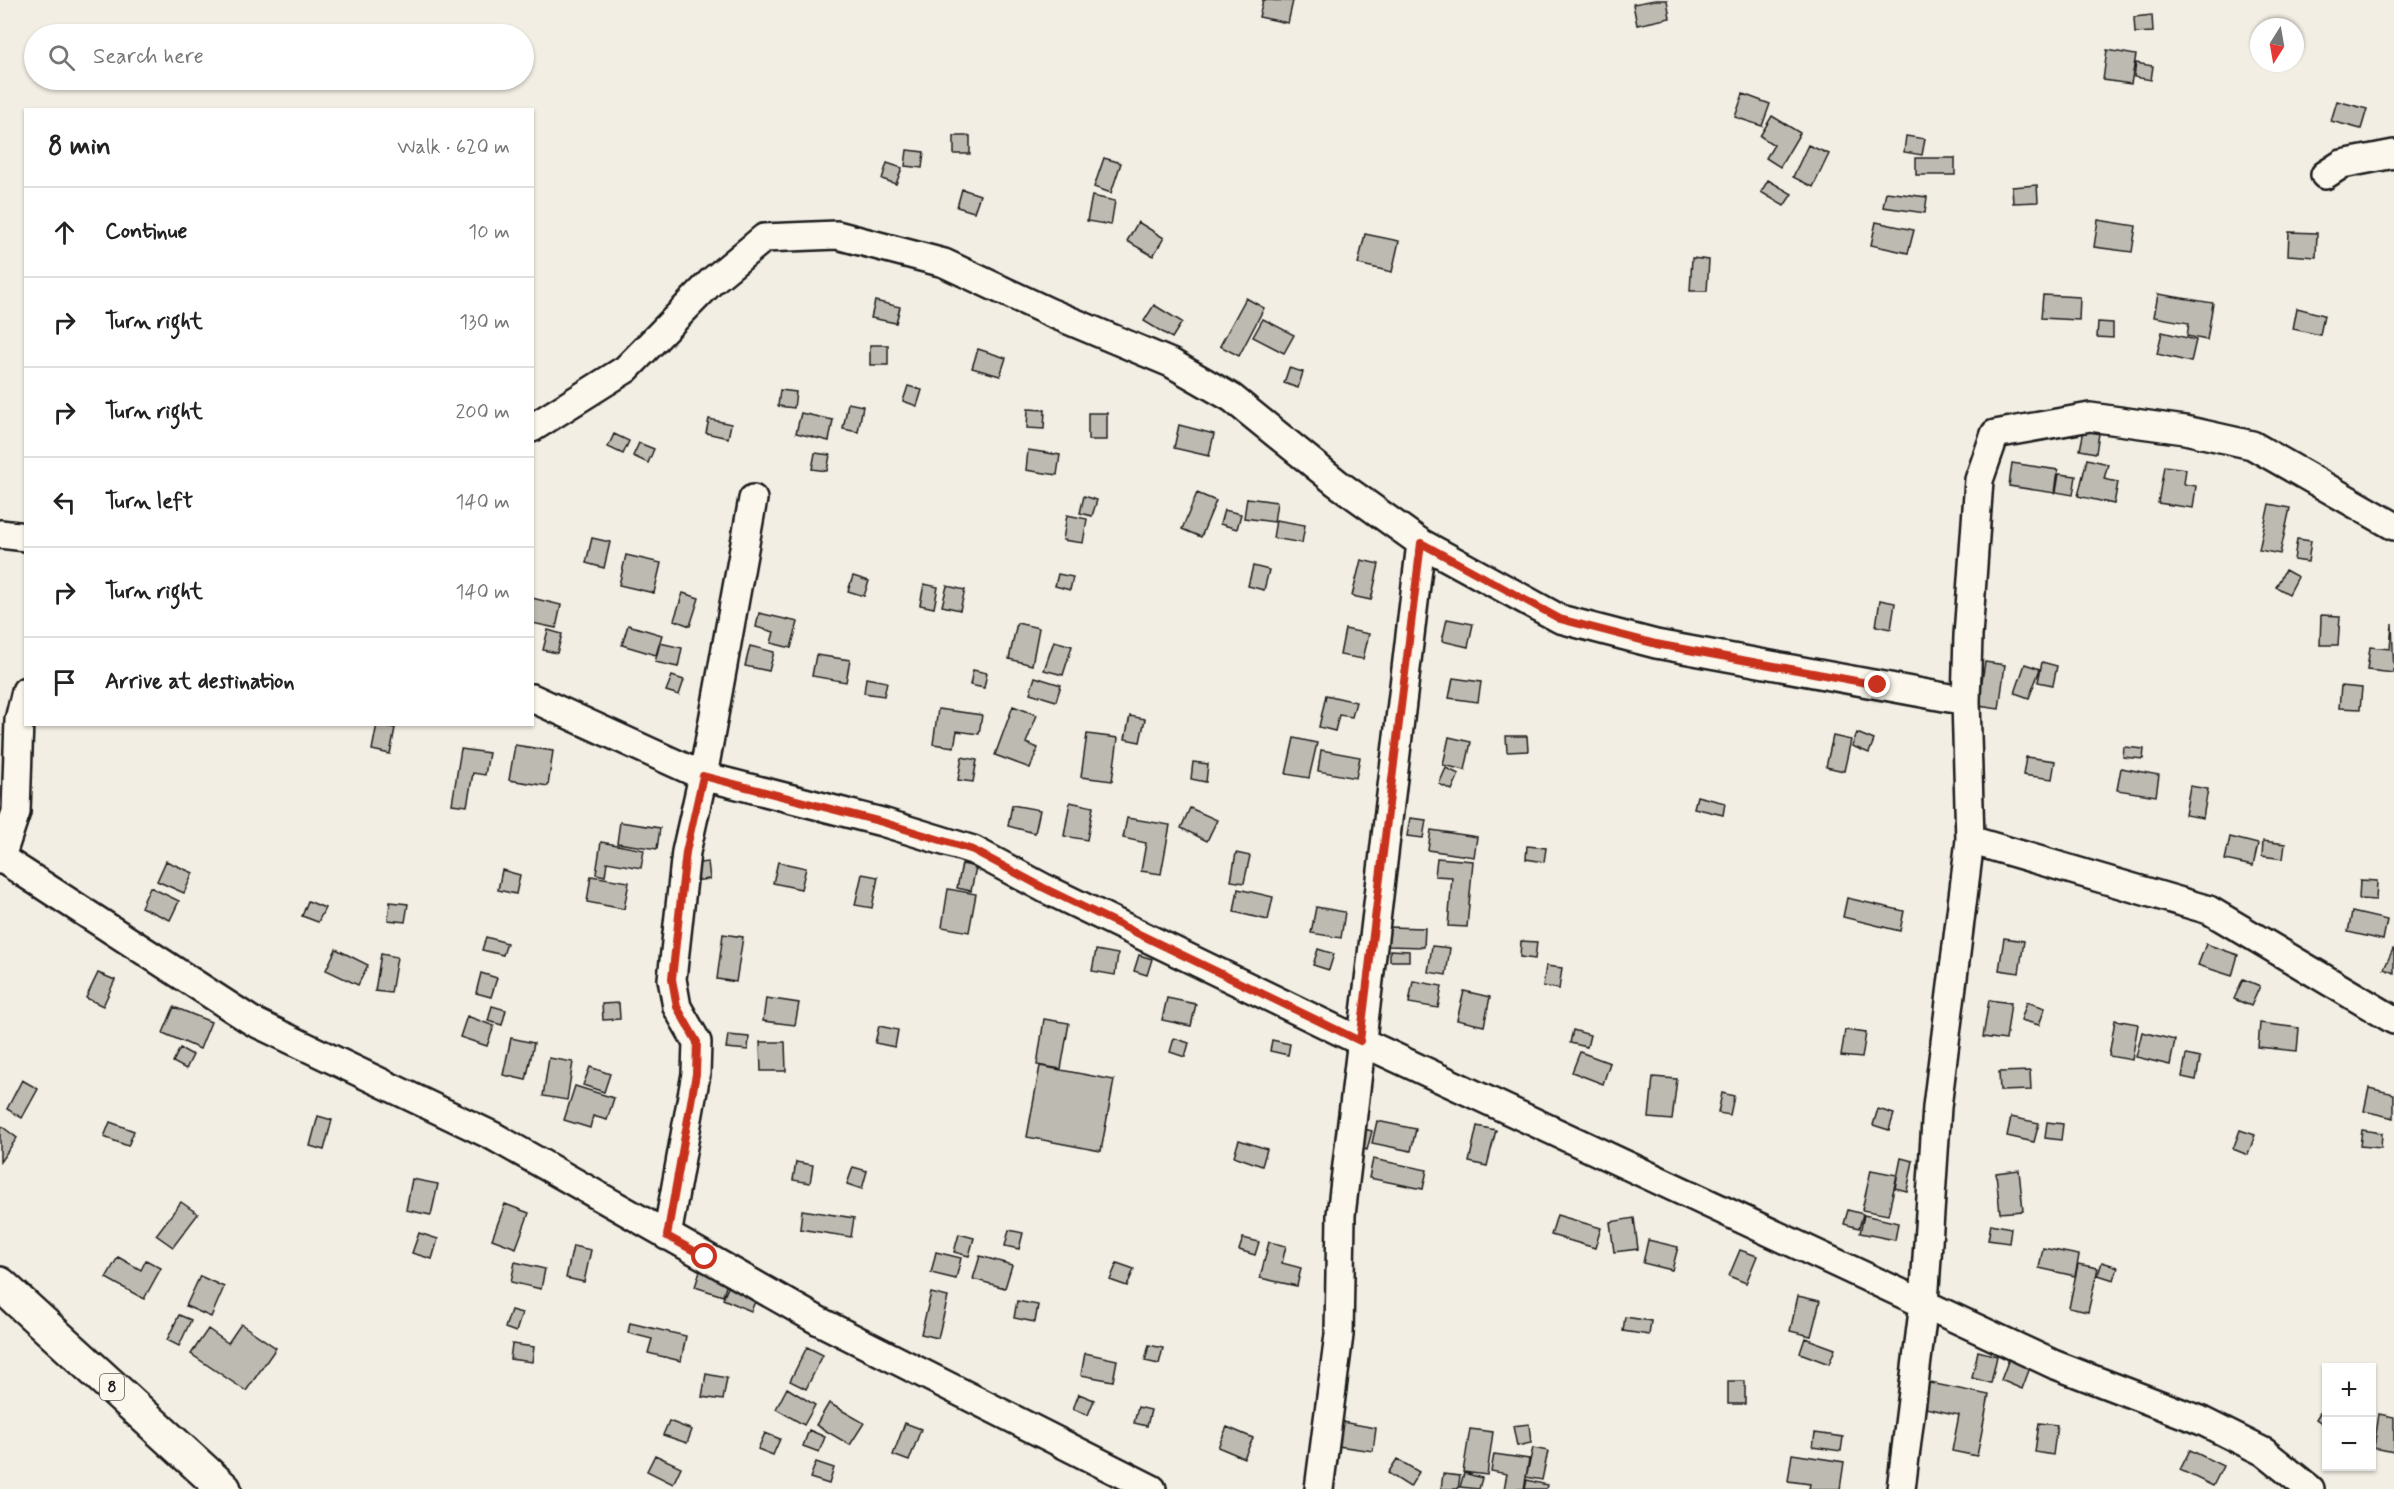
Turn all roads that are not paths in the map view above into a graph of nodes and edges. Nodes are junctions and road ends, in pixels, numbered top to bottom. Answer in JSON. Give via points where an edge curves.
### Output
{"nodes":[{"id":1,"x":2394,"y":154,"type":"edge"},
{"id":2,"x":2325,"y":175,"type":"dead end"},
{"id":3,"x":534,"y":427,"type":"edge"},
{"id":4,"x":753,"y":499,"type":"dead end"},
{"id":5,"x":2394,"y":526,"type":"edge"},
{"id":6,"x":0,"y":534,"type":"edge"},
{"id":7,"x":24,"y":537,"type":"edge"},
{"id":8,"x":1421,"y":543,"type":"junction"},
{"id":9,"x":24,"y":699,"type":"edge"},
{"id":10,"x":534,"y":700,"type":"edge"},
{"id":11,"x":1966,"y":701,"type":"junction"},
{"id":12,"x":703,"y":776,"type":"junction"},
{"id":13,"x":1970,"y":840,"type":"junction"},
{"id":14,"x":1,"y":859,"type":"edge"},
{"id":15,"x":2394,"y":1020,"type":"edge"},
{"id":16,"x":1360,"y":1041,"type":"junction"},
{"id":17,"x":667,"y":1236,"type":"junction"},
{"id":18,"x":0,"y":1284,"type":"edge"},
{"id":19,"x":1924,"y":1303,"type":"junction"},
{"id":20,"x":224,"y":1489,"type":"edge"},
{"id":21,"x":1152,"y":1489,"type":"edge"},
{"id":22,"x":1320,"y":1489,"type":"edge"},
{"id":23,"x":1901,"y":1489,"type":"edge"},
{"id":24,"x":2310,"y":1489,"type":"edge"}],
"edges":[{"from":1,"to":2,"type":"street","via":[[2342,164]]},
{"from":3,"to":8,"type":"street","via":[[626,369],[712,281],[764,238],[837,235],[944,263],[1171,363],[1232,398],[1337,483]]},
{"from":4,"to":12,"type":"street"},
{"from":5,"to":11,"type":"street","via":[[2252,445],[2185,430],[2090,417],[1995,435],[1979,480]]},
{"from":6,"to":7,"type":"street"},
{"from":8,"to":11,"type":"street","via":[[1560,619],[1656,644]]},
{"from":8,"to":16,"type":"street"},
{"from":9,"to":14,"type":"street","via":[[19,720],[16,812]]},
{"from":10,"to":12,"type":"street"},
{"from":11,"to":13,"type":"street"},
{"from":12,"to":16,"type":"street","via":[[973,850]]},
{"from":12,"to":17,"type":"street","via":[[686,852],[672,979],[677,1007],[697,1042],[696,1074]]},
{"from":13,"to":15,"type":"street","via":[[2209,910]]},
{"from":13,"to":19,"type":"street","via":[[1937,1107]]},
{"from":14,"to":17,"type":"street","via":[[252,1022],[493,1136]]},
{"from":16,"to":19,"type":"street"},
{"from":16,"to":22,"type":"street","via":[[1341,1215],[1339,1335]]},
{"from":17,"to":21,"type":"street","via":[[819,1321]]},
{"from":18,"to":20,"type":"main road","number":"8"},
{"from":19,"to":23,"type":"street"},
{"from":19,"to":24,"type":"street","via":[[2053,1364],[2202,1421],[2264,1452]]}]}
